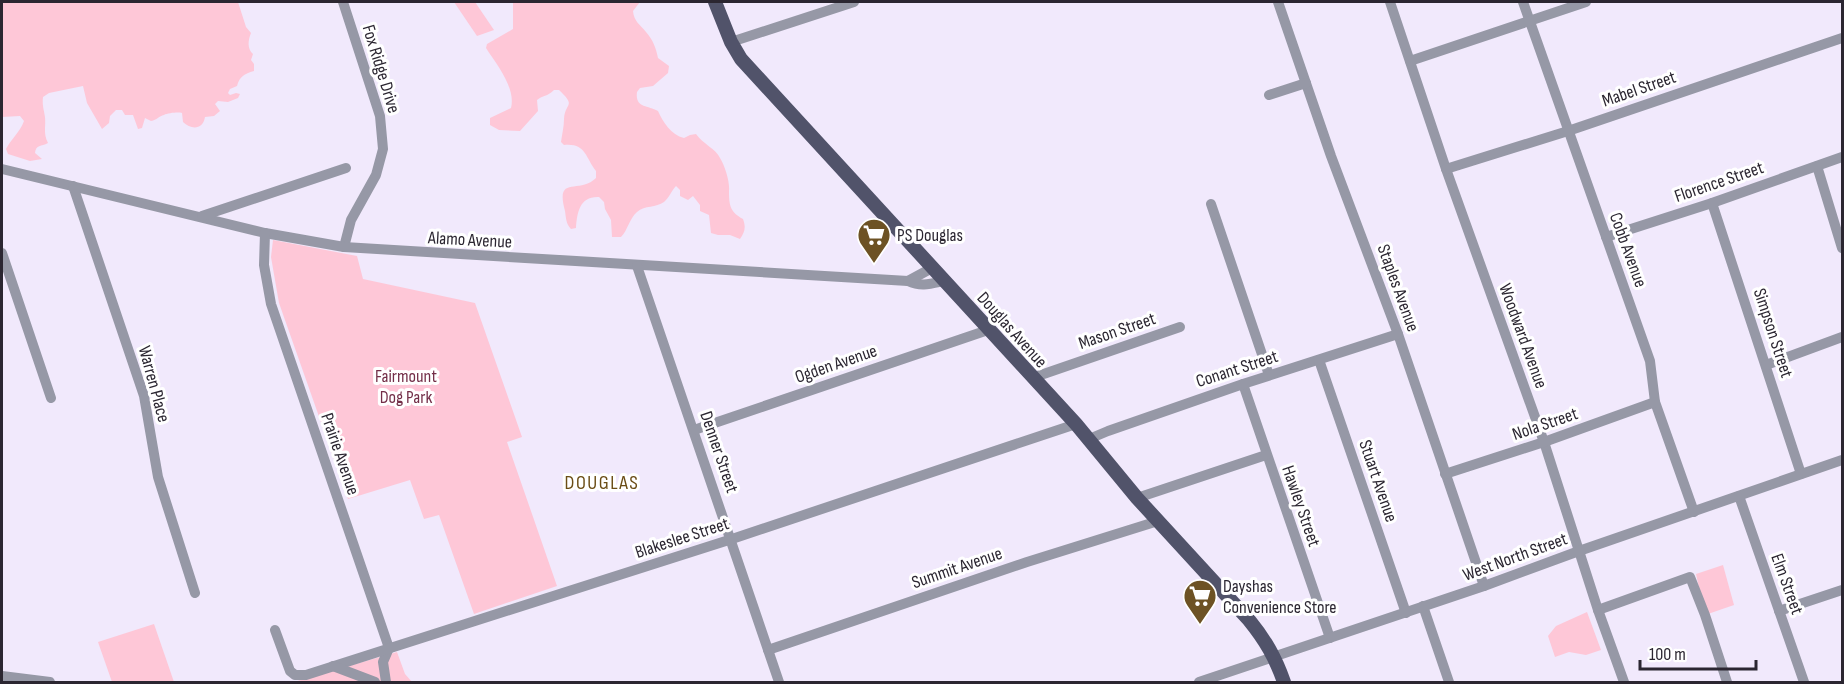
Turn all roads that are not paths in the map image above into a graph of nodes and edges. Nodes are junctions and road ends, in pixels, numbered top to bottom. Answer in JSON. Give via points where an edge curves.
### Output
{"nodes":[{"id":1,"x":343,"y":2,"type":"edge"},
{"id":2,"x":716,"y":2,"type":"edge"},
{"id":3,"x":854,"y":2,"type":"edge"},
{"id":4,"x":1278,"y":2,"type":"edge"},
{"id":5,"x":1390,"y":2,"type":"edge"},
{"id":6,"x":1523,"y":2,"type":"edge"},
{"id":7,"x":1586,"y":2,"type":"edge"},
{"id":8,"x":1530,"y":20,"type":"junction"},
{"id":9,"x":1842,"y":38,"type":"edge"},
{"id":10,"x":731,"y":42,"type":"junction"},
{"id":11,"x":1410,"y":61,"type":"junction"},
{"id":12,"x":1306,"y":83,"type":"junction"},
{"id":13,"x":1269,"y":95,"type":"dead end"},
{"id":14,"x":1568,"y":130,"type":"junction"},
{"id":15,"x":1842,"y":157,"type":"edge"},
{"id":16,"x":1816,"y":166,"type":"junction"},
{"id":17,"x":346,"y":168,"type":"dead end"},
{"id":18,"x":2,"y":169,"type":"edge"},
{"id":19,"x":1446,"y":169,"type":"junction"},
{"id":20,"x":73,"y":186,"type":"junction"},
{"id":21,"x":1712,"y":203,"type":"junction"},
{"id":22,"x":1211,"y":204,"type":"dead end"},
{"id":23,"x":202,"y":216,"type":"junction"},
{"id":24,"x":265,"y":233,"type":"junction"},
{"id":25,"x":1606,"y":237,"type":"junction"},
{"id":26,"x":344,"y":248,"type":"junction"},
{"id":27,"x":1842,"y":248,"type":"edge"},
{"id":28,"x":2,"y":253,"type":"edge"},
{"id":29,"x":637,"y":266,"type":"junction"},
{"id":30,"x":932,"y":268,"type":"junction"},
{"id":31,"x":908,"y":281,"type":"junction"},
{"id":32,"x":944,"y":281,"type":"junction"},
{"id":33,"x":1180,"y":327,"type":"dead end"},
{"id":34,"x":988,"y":330,"type":"junction"},
{"id":35,"x":1398,"y":334,"type":"junction"},
{"id":36,"x":1842,"y":337,"type":"edge"},
{"id":37,"x":1319,"y":360,"type":"junction"},
{"id":38,"x":1766,"y":365,"type":"junction"},
{"id":39,"x":1269,"y":375,"type":"junction"},
{"id":40,"x":1032,"y":378,"type":"junction"},
{"id":41,"x":1243,"y":384,"type":"junction"},
{"id":42,"x":51,"y":398,"type":"dead end"},
{"id":43,"x":1655,"y":402,"type":"junction"},
{"id":44,"x":1076,"y":424,"type":"junction"},
{"id":45,"x":694,"y":430,"type":"junction"},
{"id":46,"x":1089,"y":440,"type":"junction"},
{"id":47,"x":1544,"y":442,"type":"junction"},
{"id":48,"x":1266,"y":455,"type":"junction"},
{"id":49,"x":1842,"y":460,"type":"edge"},
{"id":50,"x":1445,"y":474,"type":"junction"},
{"id":51,"x":1802,"y":474,"type":"junction"},
{"id":52,"x":1738,"y":496,"type":"junction"},
{"id":53,"x":1137,"y":498,"type":"junction"},
{"id":54,"x":1694,"y":512,"type":"junction"},
{"id":55,"x":1158,"y":521,"type":"junction"},
{"id":56,"x":732,"y":539,"type":"junction"},
{"id":57,"x":1579,"y":551,"type":"junction"},
{"id":58,"x":1484,"y":586,"type":"junction"},
{"id":59,"x":1842,"y":590,"type":"edge"},
{"id":60,"x":195,"y":592,"type":"dead end"},
{"id":61,"x":1423,"y":606,"type":"junction"},
{"id":62,"x":1598,"y":610,"type":"junction"},
{"id":63,"x":1779,"y":611,"type":"junction"},
{"id":64,"x":1406,"y":613,"type":"junction"},
{"id":65,"x":275,"y":630,"type":"dead end"},
{"id":66,"x":1330,"y":638,"type":"junction"},
{"id":67,"x":389,"y":648,"type":"junction"},
{"id":68,"x":768,"y":650,"type":"junction"},
{"id":69,"x":1275,"y":656,"type":"junction"},
{"id":70,"x":333,"y":666,"type":"junction"},
{"id":71,"x":2,"y":676,"type":"edge"},
{"id":72,"x":50,"y":682,"type":"edge"},
{"id":73,"x":375,"y":682,"type":"edge"},
{"id":74,"x":386,"y":682,"type":"edge"},
{"id":75,"x":779,"y":682,"type":"edge"},
{"id":76,"x":1199,"y":682,"type":"edge"},
{"id":77,"x":1284,"y":682,"type":"edge"},
{"id":78,"x":1449,"y":682,"type":"edge"},
{"id":79,"x":1624,"y":682,"type":"edge"},
{"id":80,"x":1726,"y":682,"type":"edge"},
{"id":81,"x":1804,"y":682,"type":"edge"}],
"edges":[{"from":1,"to":26,"type":"street","name":"Fox Ridge Drive","via":[[380,116],[383,149],[376,175],[351,220]]},
{"from":2,"to":10,"type":"main road","name":"Douglas Avenue"},
{"from":3,"to":10,"type":"street"},
{"from":4,"to":12,"type":"street","name":"Staples Avenue"},
{"from":5,"to":11,"type":"street","name":"Woodward Avenue"},
{"from":6,"to":8,"type":"street","name":"Cobb Avenue"},
{"from":7,"to":8,"type":"street"},
{"from":8,"to":11,"type":"street"},
{"from":8,"to":14,"type":"street","name":"Cobb Avenue"},
{"from":9,"to":14,"type":"street","name":"Mabel Street"},
{"from":10,"to":30,"type":"main road","name":"Douglas Avenue","via":[[741,59]]},
{"from":11,"to":19,"type":"street","name":"Woodward Avenue"},
{"from":12,"to":13,"type":"street"},
{"from":12,"to":35,"type":"street","name":"Staples Avenue"},
{"from":14,"to":19,"type":"street","name":"Mabel Street"},
{"from":14,"to":25,"type":"street","name":"Cobb Avenue"},
{"from":15,"to":16,"type":"street","name":"Florence Street"},
{"from":16,"to":21,"type":"street","name":"Florence Street"},
{"from":16,"to":27,"type":"street"},
{"from":17,"to":23,"type":"street"},
{"from":18,"to":20,"type":"street","name":"Alamo Avenue"},
{"from":19,"to":47,"type":"street","name":"Woodward Avenue"},
{"from":20,"to":23,"type":"street","name":"Alamo Avenue"},
{"from":20,"to":60,"type":"street","name":"Warren Place","via":[[144,396],[158,477]]},
{"from":21,"to":25,"type":"street","name":"Florence Street"},
{"from":21,"to":38,"type":"street","name":"Simpson Street"},
{"from":22,"to":39,"type":"street"},
{"from":23,"to":24,"type":"street","name":"Alamo Avenue"},
{"from":24,"to":26,"type":"street","name":"Alamo Avenue"},
{"from":24,"to":67,"type":"street","name":"Prairie Avenue","via":[[264,265],[271,304]]},
{"from":25,"to":43,"type":"street","name":"Cobb Avenue","via":[[1650,361]]},
{"from":26,"to":29,"type":"street","name":"Alamo Avenue"},
{"from":28,"to":42,"type":"street"},
{"from":29,"to":31,"type":"street","name":"Alamo Avenue"},
{"from":29,"to":45,"type":"street","name":"Denner Street"},
{"from":30,"to":31,"type":"street"},
{"from":30,"to":32,"type":"main road","name":"Douglas Avenue"},
{"from":31,"to":32,"type":"street","name":"Alamo Avenue","via":[[916,285]]},
{"from":32,"to":34,"type":"main road","name":"Douglas Avenue"},
{"from":33,"to":40,"type":"street","name":"Mason Street"},
{"from":34,"to":40,"type":"main road","name":"Douglas Avenue"},
{"from":34,"to":45,"type":"street","name":"Ogden Avenue"},
{"from":35,"to":37,"type":"street","name":"Conant Street"},
{"from":35,"to":50,"type":"street","name":"Staples Avenue"},
{"from":36,"to":38,"type":"street"},
{"from":37,"to":39,"type":"street","name":"Conant Street"},
{"from":37,"to":64,"type":"street","name":"Stuart Avenue"},
{"from":38,"to":51,"type":"street","name":"Simpson Street"},
{"from":39,"to":41,"type":"street","name":"Conant Street"},
{"from":40,"to":44,"type":"main road","name":"Douglas Avenue"},
{"from":41,"to":46,"type":"street","name":"Conant Street"},
{"from":41,"to":48,"type":"street","name":"Hawley Street"},
{"from":43,"to":47,"type":"street","name":"Nola Street"},
{"from":43,"to":54,"type":"street","name":"Cobb Avenue"},
{"from":44,"to":46,"type":"main road","name":"Douglas Avenue"},
{"from":44,"to":56,"type":"street","name":"Blakeslee Street"},
{"from":45,"to":56,"type":"street","name":"Denner Street"},
{"from":46,"to":53,"type":"main road","name":"Douglas Avenue"},
{"from":47,"to":50,"type":"street","name":"Nola Street"},
{"from":47,"to":57,"type":"street","name":"Woodward Avenue"},
{"from":48,"to":53,"type":"street"},
{"from":48,"to":66,"type":"street","name":"Hawley Street"},
{"from":49,"to":51,"type":"street","name":"West North Street"},
{"from":50,"to":58,"type":"street","name":"Staples Avenue"},
{"from":51,"to":52,"type":"street","name":"West North Street"},
{"from":52,"to":54,"type":"street","name":"West North Street"},
{"from":52,"to":63,"type":"street","name":"Elm Street"},
{"from":53,"to":55,"type":"main road","name":"Douglas Avenue"},
{"from":54,"to":57,"type":"street","name":"West North Street"},
{"from":55,"to":68,"type":"street","name":"Summit Avenue"},
{"from":55,"to":69,"type":"main road","name":"Douglas Avenue","via":[[1249,620]]},
{"from":56,"to":67,"type":"street","name":"Blakeslee Street"},
{"from":56,"to":68,"type":"street","name":"Denner Street"},
{"from":57,"to":58,"type":"street","name":"West North Street"},
{"from":57,"to":62,"type":"street","name":"Woodward Avenue"},
{"from":58,"to":61,"type":"street","name":"West North Street"},
{"from":59,"to":63,"type":"street"},
{"from":61,"to":64,"type":"street","name":"West North Street"},
{"from":61,"to":78,"type":"street"},
{"from":62,"to":79,"type":"street","name":"Woodward Avenue"},
{"from":62,"to":80,"type":"street","via":[[1690,577]]},
{"from":63,"to":81,"type":"street","name":"Elm Street"},
{"from":64,"to":66,"type":"street","name":"West North Street"},
{"from":65,"to":70,"type":"street","name":"Blakeslee Street","via":[[295,675]]},
{"from":66,"to":69,"type":"street","name":"West North Street"},
{"from":67,"to":70,"type":"street","name":"Blakeslee Street"},
{"from":67,"to":74,"type":"street","name":"Prairie Avenue","via":[[382,669]]},
{"from":68,"to":75,"type":"street","name":"Denner Street"},
{"from":69,"to":76,"type":"street","name":"West North Street"},
{"from":69,"to":77,"type":"main road","name":"Douglas Avenue"},
{"from":70,"to":73,"type":"street"},
{"from":71,"to":72,"type":"street"}]}
